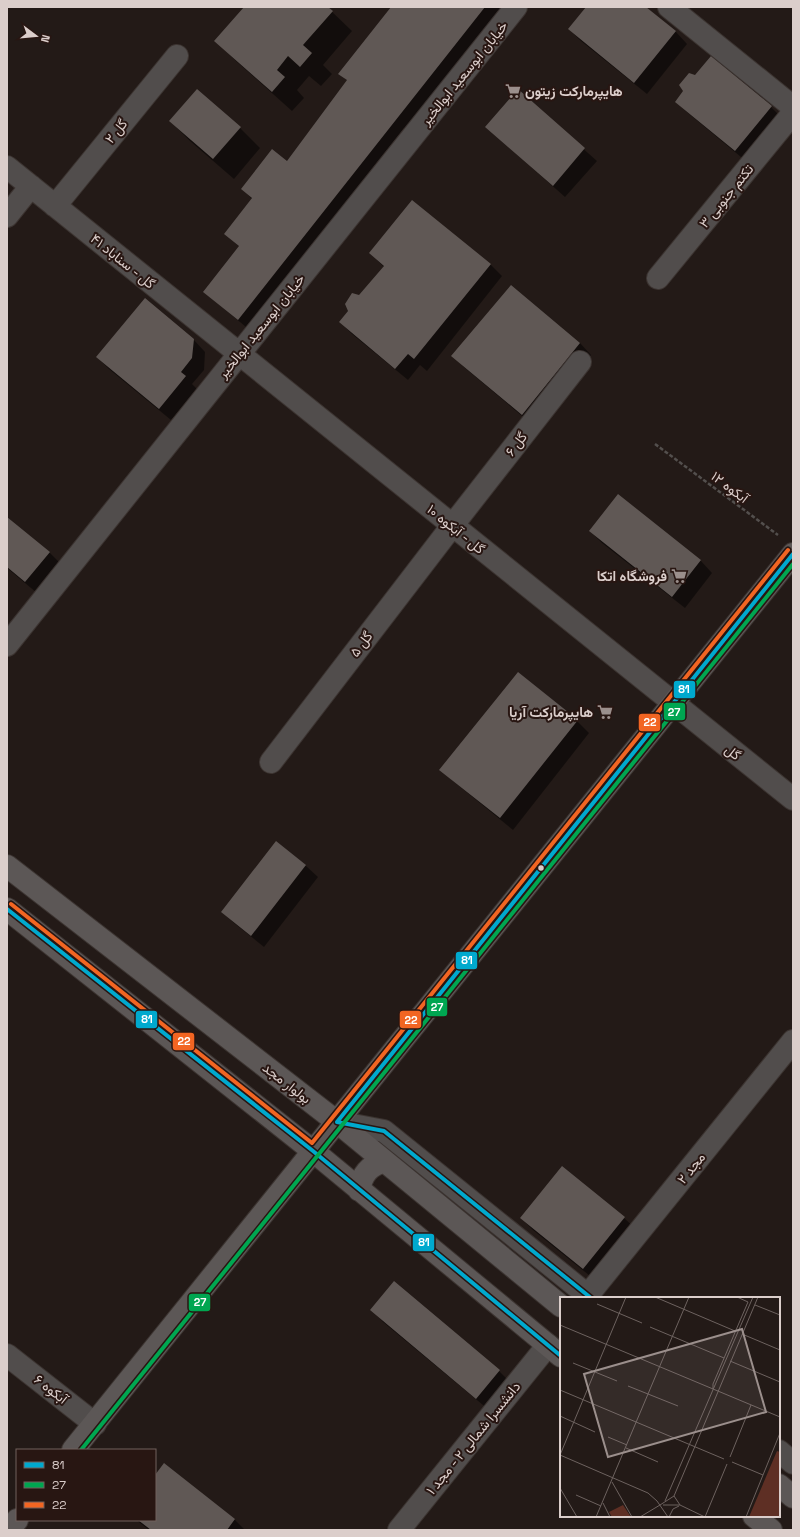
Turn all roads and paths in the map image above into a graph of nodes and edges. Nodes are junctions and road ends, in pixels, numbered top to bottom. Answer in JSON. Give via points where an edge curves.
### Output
{"nodes":[{"id":1,"x":516,"y":7,"type":"edge"},
{"id":2,"x":670,"y":7,"type":"edge"},
{"id":3,"x":177,"y":56,"type":"dead end"},
{"id":4,"x":793,"y":107,"type":"edge"},
{"id":5,"x":793,"y":113,"type":"edge"},
{"id":6,"x":7,"y":167,"type":"edge"},
{"id":7,"x":31,"y":186,"type":"junction"},
{"id":8,"x":55,"y":206,"type":"junction"},
{"id":9,"x":7,"y":216,"type":"edge"},
{"id":10,"x":658,"y":278,"type":"dead end"},
{"id":11,"x":239,"y":354,"type":"junction"},
{"id":12,"x":580,"y":362,"type":"dead end"},
{"id":13,"x":655,"y":444,"type":"dead end"},
{"id":14,"x":452,"y":526,"type":"junction"},
{"id":15,"x":787,"y":545,"type":"edge"},
{"id":16,"x":7,"y":645,"type":"edge"},
{"id":17,"x":672,"y":704,"type":"junction"},
{"id":18,"x":271,"y":762,"type":"dead end"},
{"id":19,"x":793,"y":800,"type":"edge"},
{"id":20,"x":7,"y":866,"type":"edge"},
{"id":21,"x":7,"y":909,"type":"edge"},
{"id":22,"x":793,"y":1041,"type":"edge"},
{"id":23,"x":337,"y":1122,"type":"junction"},
{"id":24,"x":313,"y":1152,"type":"junction"},
{"id":25,"x":384,"y":1161,"type":"junction"},
{"id":26,"x":359,"y":1190,"type":"junction"},
{"id":27,"x":590,"y":1297,"type":"edge"},
{"id":28,"x":560,"y":1305,"type":"edge"},
{"id":29,"x":554,"y":1351,"type":"edge"},
{"id":30,"x":7,"y":1355,"type":"edge"},
{"id":31,"x":95,"y":1424,"type":"junction"},
{"id":32,"x":74,"y":1449,"type":"edge"},
{"id":33,"x":780,"y":1452,"type":"edge"},
{"id":34,"x":793,"y":1463,"type":"edge"},
{"id":35,"x":780,"y":1487,"type":"edge"},
{"id":36,"x":793,"y":1497,"type":"edge"},
{"id":37,"x":16,"y":1521,"type":"edge"},
{"id":38,"x":9,"y":1530,"type":"edge"},
{"id":39,"x":398,"y":1530,"type":"edge"}],
"edges":[{"from":1,"to":11,"type":"street","name":"خیابان ابوسعید ابوالخیر"},
{"from":2,"to":4,"type":"street"},
{"from":3,"to":8,"type":"street","name":"گل ۲"},
{"from":5,"to":10,"type":"street","name":"تکتم جنوبی ۳"},
{"from":6,"to":7,"type":"street","name":"گل - سناباد ۴۱"},
{"from":7,"to":8,"type":"street","name":"گل - سناباد ۴۱"},
{"from":7,"to":9,"type":"street"},
{"from":8,"to":11,"type":"street","name":"گل - سناباد ۴۱"},
{"from":11,"to":14,"type":"street","name":"گل - آبکوه ۱۰"},
{"from":11,"to":16,"type":"street","name":"خیابان ابوسعید ابوالخیر"},
{"from":12,"to":14,"type":"street","name":"گل ۶"},
{"from":13,"to":15,"type":"path","name":"آبکوه ۱۲"},
{"from":14,"to":17,"type":"street","name":"گل - آبکوه ۱۰"},
{"from":14,"to":18,"type":"street","name":"گل ۵"},
{"from":15,"to":17,"type":"main road"},
{"from":17,"to":19,"type":"street","name":"گل"},
{"from":17,"to":23,"type":"main road"},
{"from":20,"to":23,"type":"main road","name":"بولوار مجد"},
{"from":21,"to":24,"type":"main road"},
{"from":22,"to":27,"type":"street","name":"مجد ۲"},
{"from":23,"to":24,"type":"main road"},
{"from":23,"to":25,"type":"main road","name":"بولوار مجد"},
{"from":23,"to":27,"type":"street","via":[[384,1131]]},
{"from":24,"to":26,"type":"main road"},
{"from":24,"to":31,"type":"main road"},
{"from":25,"to":26,"type":"main road","via":[[369,1168],[362,1178]]},
{"from":25,"to":28,"type":"main road","name":"بولوار مجد"},
{"from":26,"to":29,"type":"main road"},
{"from":29,"to":39,"type":"street","name":"دانشسرا شمالی ۲ - مجد ۱"},
{"from":30,"to":31,"type":"street","name":"آبکوه ۶"},
{"from":31,"to":32,"type":"main road"},
{"from":33,"to":34,"type":"street"},
{"from":35,"to":36,"type":"main road"},
{"from":37,"to":38,"type":"main road"}]}
